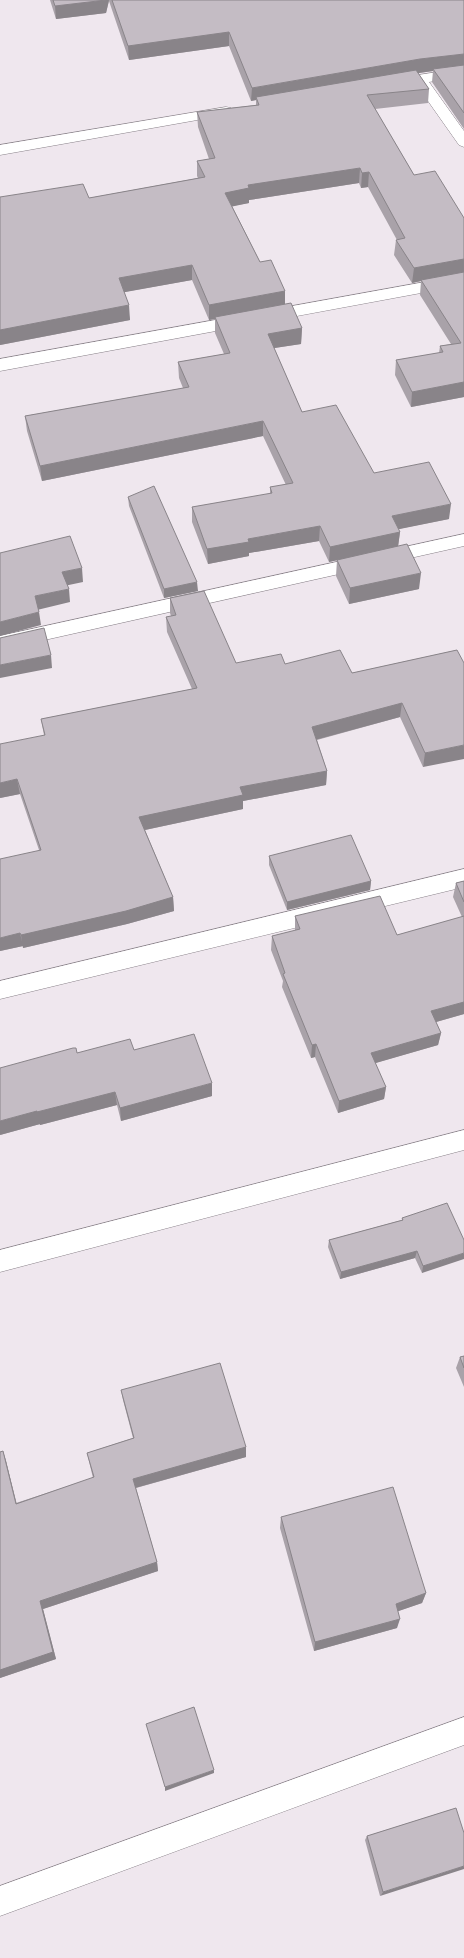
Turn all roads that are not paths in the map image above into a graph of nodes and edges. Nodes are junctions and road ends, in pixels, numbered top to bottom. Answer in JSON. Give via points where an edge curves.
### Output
{"nodes":[{"id":1,"x":464,"y":72,"type":"edge"},
{"id":2,"x":419,"y":78,"type":"junction"},
{"id":3,"x":380,"y":85,"type":"edge"},
{"id":4,"x":240,"y":109,"type":"edge"},
{"id":5,"x":464,"y":142,"type":"edge"},
{"id":6,"x":0,"y":150,"type":"edge"},
{"id":7,"x":464,"y":280,"type":"edge"},
{"id":8,"x":0,"y":365,"type":"edge"},
{"id":9,"x":464,"y":540,"type":"edge"},
{"id":10,"x":0,"y":643,"type":"edge"},
{"id":11,"x":464,"y":878,"type":"edge"},
{"id":12,"x":0,"y":990,"type":"edge"},
{"id":13,"x":464,"y":1140,"type":"edge"},
{"id":14,"x":0,"y":1261,"type":"edge"},
{"id":15,"x":464,"y":1731,"type":"edge"},
{"id":16,"x":0,"y":1901,"type":"edge"}],
"edges":[{"from":1,"to":2,"type":"street"},
{"from":2,"to":3,"type":"street"},
{"from":2,"to":5,"type":"street"},
{"from":4,"to":6,"type":"street"},
{"from":7,"to":8,"type":"street"},
{"from":9,"to":10,"type":"street"},
{"from":11,"to":12,"type":"street"},
{"from":13,"to":14,"type":"street"},
{"from":15,"to":16,"type":"street"}]}
